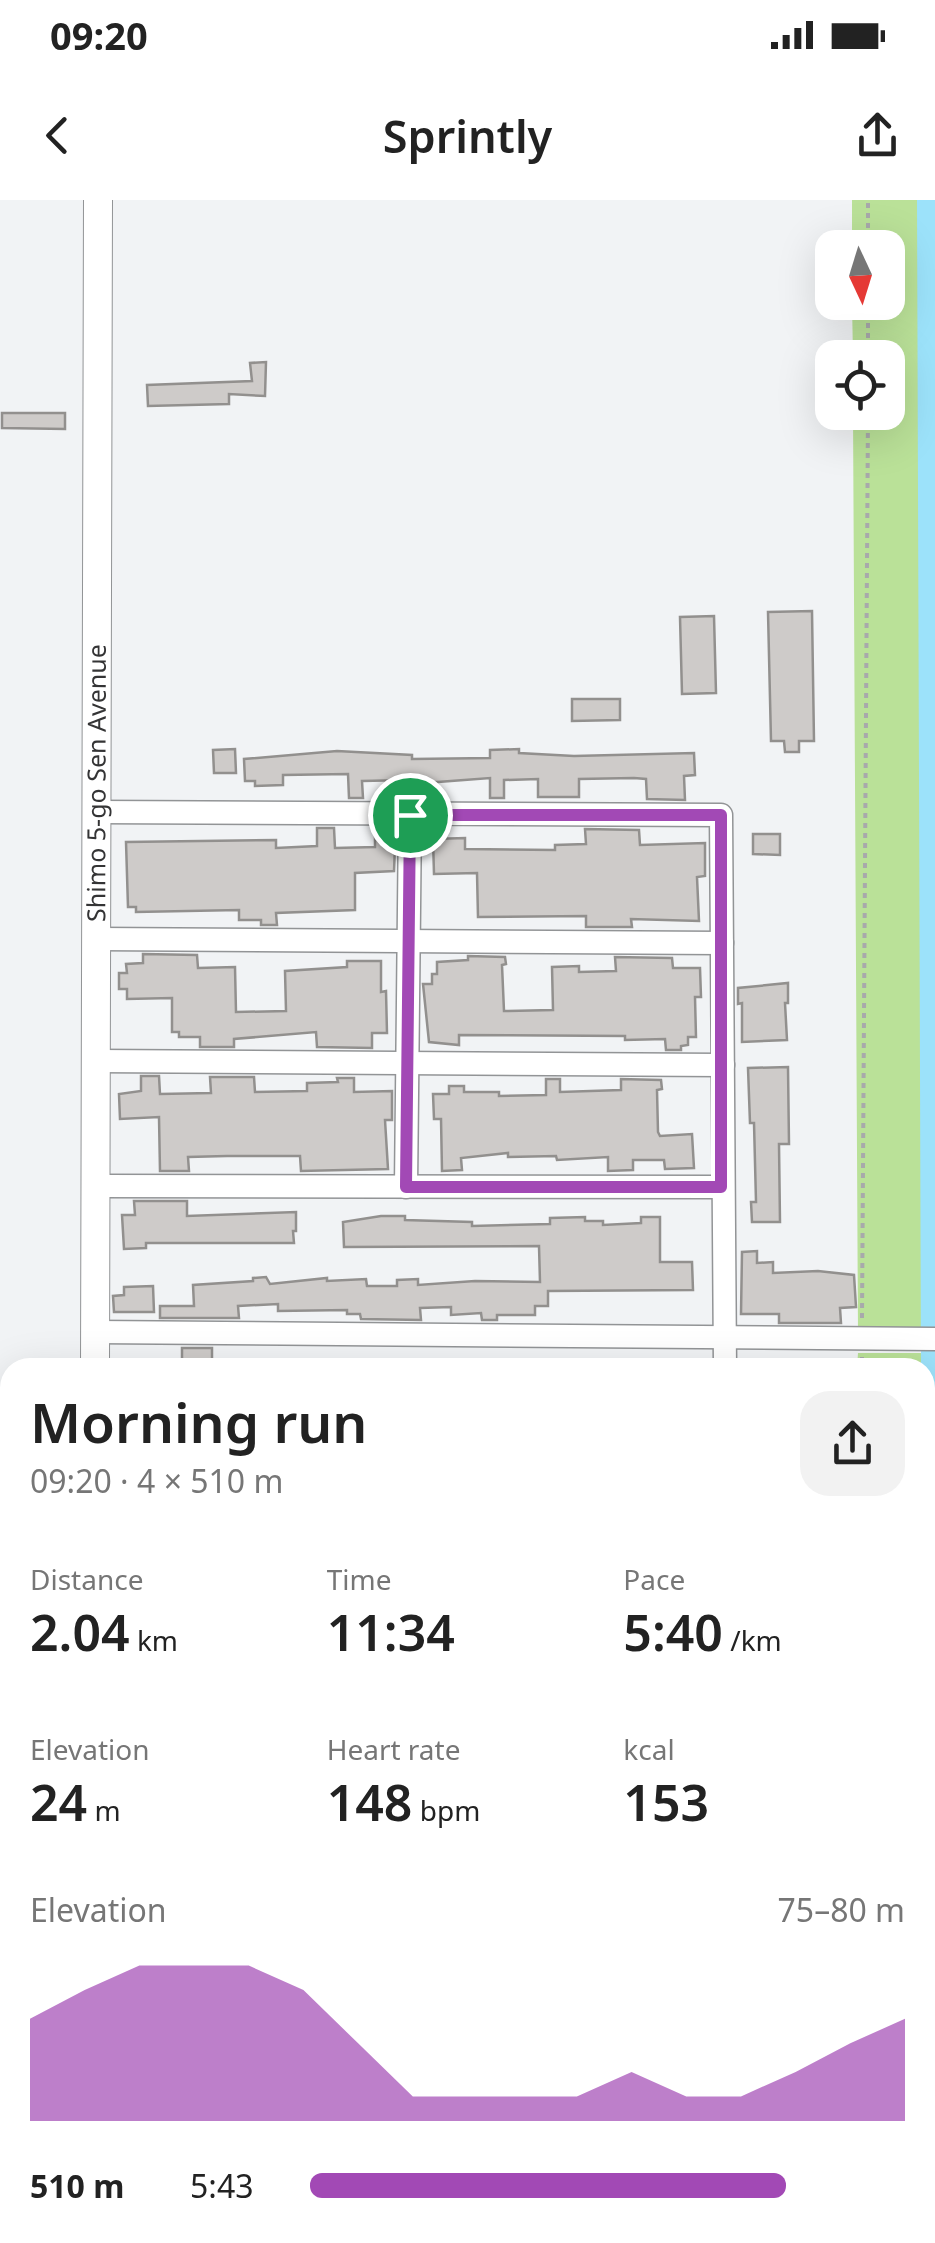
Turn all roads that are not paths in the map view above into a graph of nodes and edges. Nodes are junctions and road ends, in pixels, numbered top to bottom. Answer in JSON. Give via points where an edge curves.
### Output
{"nodes":[{"id":1,"x":98,"y":200,"type":"edge"},
{"id":2,"x":96,"y":812,"type":"junction"},
{"id":3,"x":410,"y":815,"type":"junction"},
{"id":4,"x":97,"y":939,"type":"junction"},
{"id":5,"x":410,"y":941,"type":"junction"},
{"id":6,"x":722,"y":942,"type":"junction"},
{"id":7,"x":96,"y":1061,"type":"junction"},
{"id":8,"x":410,"y":1061,"type":"junction"},
{"id":9,"x":723,"y":1065,"type":"junction"},
{"id":10,"x":96,"y":1186,"type":"junction"},
{"id":11,"x":406,"y":1187,"type":"junction"},
{"id":12,"x":721,"y":1187,"type":"junction"},
{"id":13,"x":95,"y":1332,"type":"junction"},
{"id":14,"x":724,"y":1336,"type":"junction"},
{"id":15,"x":935,"y":1339,"type":"edge"},
{"id":16,"x":95,"y":1358,"type":"edge"},
{"id":17,"x":725,"y":1358,"type":"edge"}],
"edges":[{"from":1,"to":2,"type":"street","name":"Shimo 5-go Sen Avenue"},
{"from":2,"to":3,"type":"street"},
{"from":2,"to":4,"type":"street","name":"Shimo 5-go Sen Avenue"},
{"from":3,"to":5,"type":"street"},
{"from":3,"to":6,"type":"street","via":[[721,815]]},
{"from":4,"to":5,"type":"street"},
{"from":4,"to":7,"type":"street","name":"Shimo 5-go Sen Avenue"},
{"from":5,"to":6,"type":"street"},
{"from":5,"to":8,"type":"street"},
{"from":6,"to":9,"type":"street"},
{"from":7,"to":8,"type":"street"},
{"from":7,"to":10,"type":"street","name":"Shimo 5-go Sen Avenue"},
{"from":8,"to":9,"type":"street"},
{"from":8,"to":11,"type":"street"},
{"from":9,"to":12,"type":"street"},
{"from":10,"to":11,"type":"street"},
{"from":10,"to":13,"type":"street","name":"Shimo 5-go Sen Avenue"},
{"from":11,"to":12,"type":"street"},
{"from":12,"to":14,"type":"street"},
{"from":13,"to":14,"type":"street"},
{"from":13,"to":16,"type":"street","name":"Shimo 5-go Sen Avenue"},
{"from":14,"to":15,"type":"street"},
{"from":14,"to":17,"type":"street"}]}
